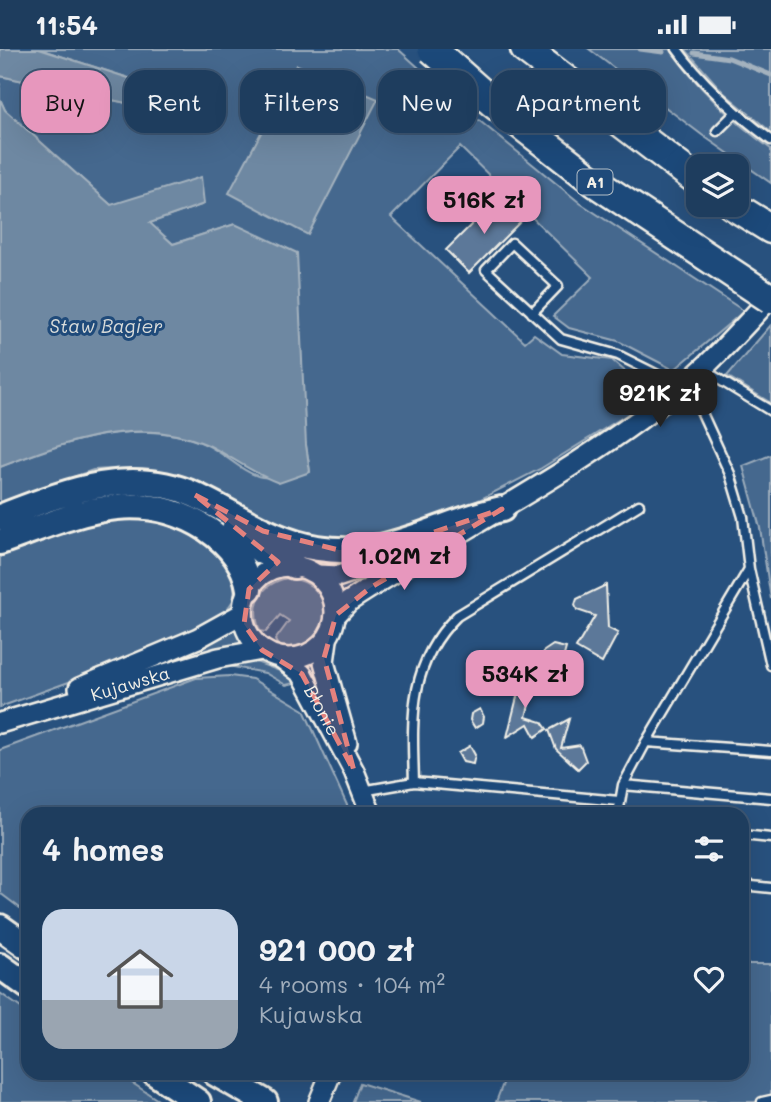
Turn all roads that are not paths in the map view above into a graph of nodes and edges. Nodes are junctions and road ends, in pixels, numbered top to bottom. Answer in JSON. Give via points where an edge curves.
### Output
{"nodes":[{"id":1,"x":432,"y":49,"type":"edge"},
{"id":2,"x":525,"y":49,"type":"edge"},
{"id":3,"x":677,"y":49,"type":"edge"},
{"id":4,"x":735,"y":113,"type":"junction"},
{"id":5,"x":717,"y":131,"type":"dead end"},
{"id":6,"x":771,"y":140,"type":"edge"},
{"id":7,"x":686,"y":172,"type":"edge"},
{"id":8,"x":749,"y":215,"type":"edge"},
{"id":9,"x":771,"y":229,"type":"edge"},
{"id":10,"x":771,"y":298,"type":"edge"},
{"id":11,"x":531,"y":313,"type":"junction"},
{"id":12,"x":701,"y":368,"type":"junction"},
{"id":13,"x":684,"y":384,"type":"junction"},
{"id":14,"x":771,"y":411,"type":"edge"},
{"id":15,"x":195,"y":495,"type":"junction"},
{"id":16,"x":639,"y":505,"type":"dead end"},
{"id":17,"x":502,"y":509,"type":"junction"},
{"id":18,"x":0,"y":517,"type":"edge"},
{"id":19,"x":447,"y":539,"type":"junction"},
{"id":20,"x":0,"y":542,"type":"edge"},
{"id":21,"x":749,"y":569,"type":"junction"},
{"id":22,"x":305,"y":571,"type":"junction"},
{"id":23,"x":246,"y":601,"type":"junction"},
{"id":24,"x":336,"y":615,"type":"junction"},
{"id":25,"x":327,"y":640,"type":"junction"},
{"id":26,"x":262,"y":650,"type":"junction"},
{"id":27,"x":281,"y":658,"type":"junction"},
{"id":28,"x":771,"y":665,"type":"edge"},
{"id":29,"x":0,"y":722,"type":"edge"},
{"id":30,"x":646,"y":742,"type":"junction"},
{"id":31,"x":771,"y":751,"type":"edge"},
{"id":32,"x":354,"y":771,"type":"junction"},
{"id":33,"x":414,"y":782,"type":"junction"},
{"id":34,"x":623,"y":785,"type":"junction"},
{"id":35,"x":362,"y":791,"type":"junction"},
{"id":36,"x":771,"y":798,"type":"edge"},
{"id":37,"x":619,"y":801,"type":"junction"},
{"id":38,"x":368,"y":807,"type":"edge"},
{"id":39,"x":619,"y":807,"type":"edge"},
{"id":40,"x":749,"y":836,"type":"edge"},
{"id":41,"x":771,"y":838,"type":"edge"},
{"id":42,"x":749,"y":886,"type":"edge"},
{"id":43,"x":771,"y":888,"type":"edge"},
{"id":44,"x":0,"y":927,"type":"edge"},
{"id":45,"x":21,"y":942,"type":"edge"},
{"id":46,"x":0,"y":966,"type":"edge"},
{"id":47,"x":21,"y":981,"type":"edge"},
{"id":48,"x":165,"y":1080,"type":"edge"},
{"id":49,"x":227,"y":1080,"type":"edge"},
{"id":50,"x":328,"y":1080,"type":"edge"},
{"id":51,"x":771,"y":1100,"type":"edge"},
{"id":52,"x":198,"y":1102,"type":"edge"},
{"id":53,"x":265,"y":1102,"type":"edge"},
{"id":54,"x":318,"y":1102,"type":"edge"},
{"id":55,"x":762,"y":1102,"type":"edge"}],
"edges":[{"from":1,"to":10,"type":"highway","number":"A1","bridge":true,"via":[[596,183]]},
{"from":2,"to":7,"type":"highway"},
{"from":3,"to":4,"type":"lane"},
{"from":4,"to":5,"type":"lane"},
{"from":4,"to":6,"type":"lane"},
{"from":8,"to":9,"type":"highway"},
{"from":10,"to":12,"type":"street"},
{"from":11,"to":11,"type":"lane","via":[[558,286],[512,243],[486,270]]},
{"from":11,"to":13,"type":"lane","via":[[561,339],[618,355]]},
{"from":12,"to":13,"type":"street"},
{"from":12,"to":14,"type":"lane"},
{"from":13,"to":17,"type":"street","via":[[610,441]]},
{"from":13,"to":21,"type":"lane","via":[[730,474],[743,517]]},
{"from":15,"to":17,"type":"main road","via":[[262,531],[316,548],[339,550],[390,547]]},
{"from":15,"to":18,"type":"main road","via":[[149,482],[111,482],[72,489]]},
{"from":15,"to":22,"type":"main road","via":[[262,552]]},
{"from":16,"to":33,"type":"lane","via":[[457,616],[441,631],[419,675],[412,724]]},
{"from":17,"to":19,"type":"street"},
{"from":19,"to":22,"type":"street","via":[[340,576]]},
{"from":19,"to":24,"type":"street","via":[[348,602]]},
{"from":20,"to":23,"type":"main road","via":[[98,509],[151,507],[189,519],[213,534],[242,563]]},
{"from":21,"to":28,"type":"lane"},
{"from":21,"to":30,"type":"lane"},
{"from":22,"to":23,"type":"street","via":[[265,573]]},
{"from":22,"to":24,"type":"street","via":[[330,589]]},
{"from":23,"to":26,"type":"street","via":[[248,633]]},
{"from":23,"to":29,"type":"street","name":"Kujawska","via":[[198,638]]},
{"from":24,"to":25,"type":"street"},
{"from":25,"to":27,"type":"street","via":[[308,655]]},
{"from":25,"to":32,"type":"street","name":"Błonie","via":[[324,662]]},
{"from":26,"to":27,"type":"street"},
{"from":26,"to":29,"type":"street","name":"Kujawska","via":[[218,658]]},
{"from":27,"to":32,"type":"street","name":"Błonie","via":[[302,674]]},
{"from":30,"to":31,"type":"lane"},
{"from":30,"to":34,"type":"lane"},
{"from":32,"to":35,"type":"street","name":"Błonie"},
{"from":33,"to":35,"type":"lane"},
{"from":33,"to":37,"type":"lane"},
{"from":34,"to":36,"type":"lane"},
{"from":34,"to":37,"type":"lane"},
{"from":35,"to":38,"type":"street","name":"Błonie"},
{"from":37,"to":39,"type":"lane"},
{"from":40,"to":41,"type":"lane"},
{"from":42,"to":43,"type":"lane"},
{"from":44,"to":45,"type":"main road"},
{"from":46,"to":47,"type":"main road"},
{"from":48,"to":52,"type":"main road"},
{"from":49,"to":53,"type":"main road"},
{"from":50,"to":54,"type":"street"},
{"from":51,"to":55,"type":"lane"}]}
